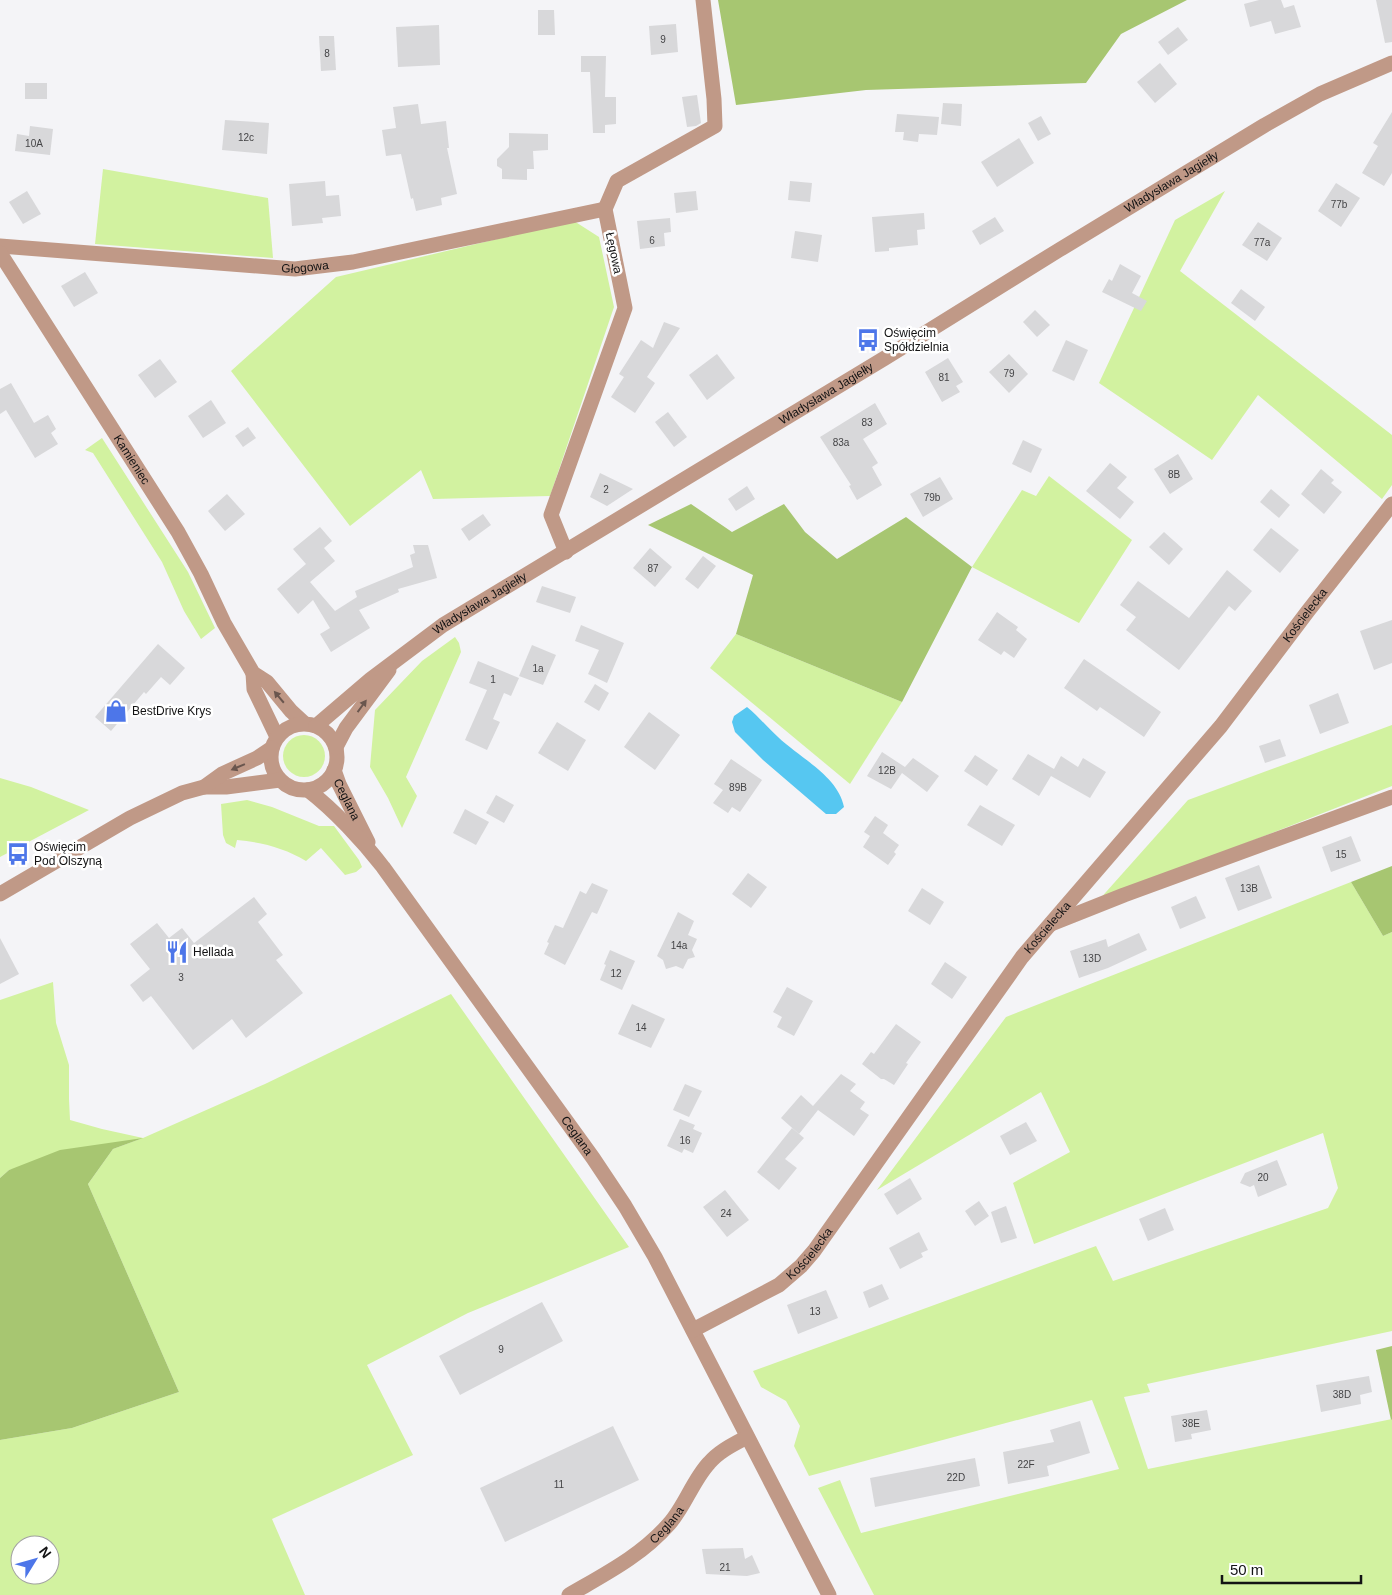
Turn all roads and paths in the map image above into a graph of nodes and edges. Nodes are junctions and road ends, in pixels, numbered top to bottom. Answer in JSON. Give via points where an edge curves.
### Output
{"nodes":[{"id":1,"x":703,"y":0,"type":"edge"},
{"id":2,"x":1392,"y":62,"type":"edge"},
{"id":3,"x":605,"y":209,"type":"junction"},
{"id":4,"x":0,"y":246,"type":"edge"},
{"id":5,"x":0,"y":253,"type":"edge"},
{"id":6,"x":1392,"y":504,"type":"edge"},
{"id":7,"x":566,"y":552,"type":"junction"},
{"id":8,"x":397,"y":660,"type":"junction"},
{"id":9,"x":253,"y":672,"type":"junction"},
{"id":10,"x":310,"y":725,"type":"junction"},
{"id":11,"x":274,"y":743,"type":"junction"},
{"id":12,"x":336,"y":747,"type":"junction"},
{"id":13,"x":334,"y":770,"type":"junction"},
{"id":14,"x":280,"y":780,"type":"junction"},
{"id":15,"x":204,"y":787,"type":"junction"},
{"id":16,"x":308,"y":790,"type":"junction"},
{"id":17,"x":1392,"y":797,"type":"edge"},
{"id":18,"x":374,"y":854,"type":"junction"},
{"id":19,"x":0,"y":894,"type":"edge"},
{"id":20,"x":1050,"y":925,"type":"junction"},
{"id":21,"x":693,"y":1330,"type":"junction"},
{"id":22,"x":747,"y":1437,"type":"junction"},
{"id":23,"x":569,"y":1595,"type":"edge"},
{"id":24,"x":828,"y":1595,"type":"edge"}],
"edges":[{"from":1,"to":3,"type":"street","via":[[715,126],[617,181]]},
{"from":2,"to":7,"type":"street","name":"Władysława Jagiełły","via":[[1320,94],[1265,125]]},
{"from":3,"to":4,"type":"street","name":"Głogowa","via":[[353,262],[295,269]]},
{"from":3,"to":7,"type":"street","name":"Łęgowa","via":[[625,308],[551,515]]},
{"from":5,"to":9,"type":"street","name":"Kamieniec","via":[[178,532]]},
{"from":6,"to":20,"type":"street","name":"Kościelecka","via":[[1221,726]]},
{"from":7,"to":8,"type":"street","name":"Władysława Jagiełły","via":[[443,626]]},
{"from":8,"to":10,"type":"street","name":"Władysława Jagiełły"},
{"from":12,"to":8,"type":"street","name":"Władysława Jagiełły","one_way":true,"via":[[346,728]]},
{"from":10,"to":9,"type":"street","name":"Kamieniec","one_way":true,"via":[[291,712],[267,682]]},
{"from":9,"to":11,"type":"street","name":"Kamieniec","via":[[254,690]]},
{"from":10,"to":11,"type":"street","via":[[294,725],[284,730]]},
{"from":10,"to":12,"type":"street","via":[[325,731]]},
{"from":11,"to":14,"type":"street","via":[[271,760]]},
{"from":11,"to":15,"type":"street","one_way":true,"via":[[257,758],[222,774]]},
{"from":12,"to":13,"type":"street"},
{"from":13,"to":16,"type":"street","via":[[319,787]]},
{"from":13,"to":18,"type":"street","name":"Ceglana"},
{"from":14,"to":15,"type":"street"},
{"from":14,"to":16,"type":"street","via":[[297,790]]},
{"from":15,"to":19,"type":"street","via":[[182,793],[130,818]]},
{"from":16,"to":18,"type":"street","name":"Ceglana"},
{"from":17,"to":20,"type":"street"},
{"from":18,"to":21,"type":"street","name":"Ceglana","via":[[610,1183],[655,1257]]},
{"from":20,"to":21,"type":"street","name":"Kościelecka","via":[[1022,957],[801,1266],[779,1285]]},
{"from":21,"to":22,"type":"street","name":"Ceglana"},
{"from":22,"to":23,"type":"street","name":"Ceglana","via":[[710,1461],[670,1524],[628,1561]]},
{"from":22,"to":24,"type":"street","name":"Ceglana"}]}
